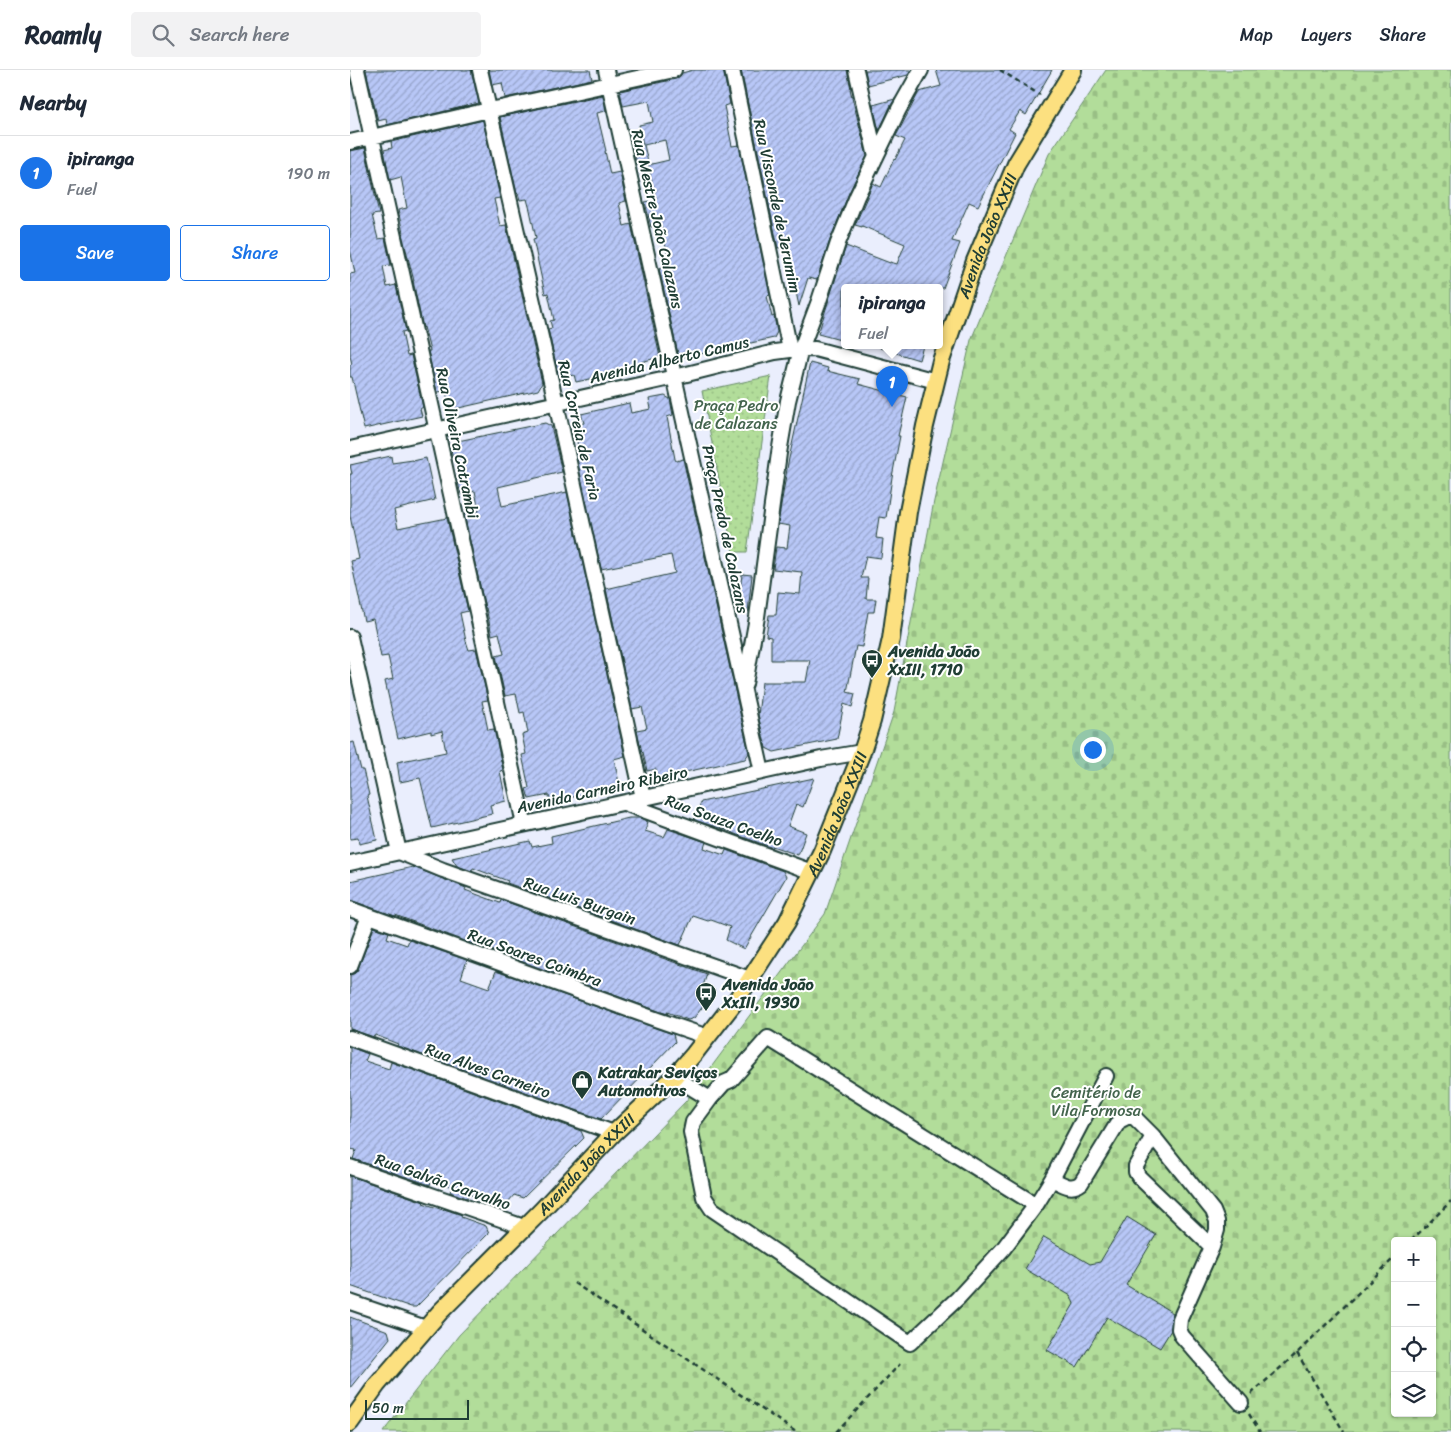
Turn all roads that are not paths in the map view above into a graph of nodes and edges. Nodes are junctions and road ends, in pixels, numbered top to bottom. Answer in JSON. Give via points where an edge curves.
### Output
{"nodes":[{"id":1,"x":357,"y":70,"type":"edge"},
{"id":2,"x":480,"y":70,"type":"edge"},
{"id":3,"x":606,"y":70,"type":"edge"},
{"id":4,"x":674,"y":70,"type":"edge"},
{"id":5,"x":732,"y":70,"type":"edge"},
{"id":6,"x":856,"y":70,"type":"edge"},
{"id":7,"x":921,"y":70,"type":"edge"},
{"id":8,"x":1073,"y":70,"type":"edge"},
{"id":9,"x":609,"y":84,"type":"junction"},
{"id":10,"x":489,"y":110,"type":"junction"},
{"id":11,"x":372,"y":138,"type":"junction"},
{"id":12,"x":350,"y":142,"type":"edge"},
{"id":13,"x":876,"y":157,"type":"junction"},
{"id":14,"x":795,"y":349,"type":"junction"},
{"id":15,"x":675,"y":377,"type":"junction"},
{"id":16,"x":936,"y":381,"type":"junction"},
{"id":17,"x":556,"y":404,"type":"junction"},
{"id":18,"x":437,"y":430,"type":"junction"},
{"id":19,"x":350,"y":449,"type":"edge"},
{"id":20,"x":350,"y":637,"type":"edge"},
{"id":21,"x":744,"y":690,"type":"junction"},
{"id":22,"x":862,"y":752,"type":"junction"},
{"id":23,"x":762,"y":772,"type":"junction"},
{"id":24,"x":644,"y":798,"type":"junction"},
{"id":25,"x":623,"y":802,"type":"junction"},
{"id":26,"x":524,"y":824,"type":"junction"},
{"id":27,"x":399,"y":852,"type":"junction"},
{"id":28,"x":350,"y":863,"type":"edge"},
{"id":29,"x":812,"y":872,"type":"junction"},
{"id":30,"x":350,"y":909,"type":"edge"},
{"id":31,"x":369,"y":916,"type":"junction"},
{"id":32,"x":350,"y":966,"type":"edge"},
{"id":33,"x":750,"y":979,"type":"junction"},
{"id":34,"x":708,"y":1037,"type":"junction"},
{"id":35,"x":350,"y":1038,"type":"edge"},
{"id":36,"x":1106,"y":1076,"type":"dead end"},
{"id":37,"x":674,"y":1077,"type":"junction"},
{"id":38,"x":710,"y":1099,"type":"junction"},
{"id":39,"x":614,"y":1133,"type":"junction"},
{"id":40,"x":1153,"y":1136,"type":"junction"},
{"id":41,"x":350,"y":1167,"type":"edge"},
{"id":42,"x":1052,"y":1180,"type":"junction"},
{"id":43,"x":1036,"y":1205,"type":"junction"},
{"id":44,"x":524,"y":1228,"type":"junction"},
{"id":45,"x":1212,"y":1248,"type":"junction"},
{"id":46,"x":350,"y":1302,"type":"edge"},
{"id":47,"x":426,"y":1328,"type":"junction"},
{"id":48,"x":1241,"y":1402,"type":"road end"},
{"id":49,"x":350,"y":1422,"type":"edge"}],
"edges":[{"from":1,"to":11,"type":"street","name":"Rua Oliveira Catrambi"},
{"from":2,"to":10,"type":"street","name":"Rua Correia de Faria"},
{"from":3,"to":9,"type":"street","name":"Rua Mestre João Calazans"},
{"from":4,"to":9,"type":"street"},
{"from":5,"to":14,"type":"street","name":"Rua Visconde de Jerumim"},
{"from":6,"to":13,"type":"street"},
{"from":7,"to":13,"type":"street"},
{"from":8,"to":16,"type":"main road","name":"Avenida João XXIII","via":[[1016,164],[975,260]]},
{"from":9,"to":10,"type":"street"},
{"from":9,"to":15,"type":"street","name":"Rua Mestre João Calazans"},
{"from":10,"to":11,"type":"street"},
{"from":10,"to":17,"type":"street","name":"Rua Correia de Faria"},
{"from":11,"to":12,"type":"street"},
{"from":11,"to":18,"type":"street","name":"Rua Oliveira Catrambi"},
{"from":13,"to":14,"type":"street","via":[[838,243],[819,301]]},
{"from":14,"to":15,"type":"street","name":"Avenida Alberto Camus"},
{"from":14,"to":16,"type":"street","name":"Avenida Alberto Camus","via":[[815,349]]},
{"from":14,"to":21,"type":"street"},
{"from":15,"to":17,"type":"street","name":"Avenida Alberto Camus"},
{"from":15,"to":21,"type":"street","name":"Praça Predo de Calazans"},
{"from":16,"to":22,"type":"main road","name":"Avenida João XXIII","via":[[908,512],[892,639]]},
{"from":17,"to":18,"type":"street","name":"Avenida Alberto Camus"},
{"from":17,"to":24,"type":"street","name":"Rua Correia de Faria"},
{"from":18,"to":19,"type":"street","name":"Avenida Alberto Camus"},
{"from":18,"to":26,"type":"street","name":"Rua Oliveira Catrambi"},
{"from":20,"to":27,"type":"street"},
{"from":21,"to":23,"type":"street"},
{"from":22,"to":23,"type":"street","name":"Avenida Carneiro Ribeiro"},
{"from":22,"to":29,"type":"main road","name":"Avenida João XXIII"},
{"from":23,"to":24,"type":"street","name":"Avenida Carneiro Ribeiro"},
{"from":24,"to":25,"type":"street","name":"Avenida Carneiro Ribeiro"},
{"from":25,"to":26,"type":"street","name":"Avenida Carneiro Ribeiro"},
{"from":25,"to":29,"type":"street","name":"Rua Souza Coelho"},
{"from":26,"to":27,"type":"street","name":"Avenida Carneiro Ribeiro"},
{"from":27,"to":28,"type":"street","name":"Avenida Carneiro Ribeiro"},
{"from":27,"to":33,"type":"street","name":"Rua Luis Burgain"},
{"from":29,"to":33,"type":"main road","name":"Avenida João XXIII","via":[[787,922]]},
{"from":30,"to":31,"type":"street","name":"Rua Soares Coimbra"},
{"from":31,"to":32,"type":"street"},
{"from":31,"to":34,"type":"street","name":"Rua Soares Coimbra"},
{"from":33,"to":34,"type":"main road","name":"Avenida João XXIII"},
{"from":34,"to":37,"type":"main road","name":"Avenida João XXIII"},
{"from":35,"to":39,"type":"street","name":"Rua Alves Carneiro"},
{"from":36,"to":42,"type":"street"},
{"from":37,"to":38,"type":"street"},
{"from":37,"to":39,"type":"main road","name":"Avenida João XXIII"},
{"from":38,"to":43,"type":"street","via":[[768,1038]]},
{"from":38,"to":43,"type":"street","via":[[693,1122],[691,1132],[704,1197],[712,1209],[910,1343],[958,1298]]},
{"from":39,"to":44,"type":"main road","name":"Avenida João XXIII"},
{"from":40,"to":42,"type":"street","via":[[1134,1117],[1127,1116],[1119,1121],[1076,1187],[1070,1188]]},
{"from":40,"to":45,"type":"street","via":[[1213,1211],[1218,1230]]},
{"from":40,"to":45,"type":"street","via":[[1136,1166],[1136,1172]]},
{"from":41,"to":44,"type":"street","name":"Rua Galvão Carvalho"},
{"from":42,"to":43,"type":"street"},
{"from":44,"to":47,"type":"main road","name":"Avenida João XXIII"},
{"from":45,"to":48,"type":"street","via":[[1180,1319],[1179,1329]]},
{"from":46,"to":47,"type":"street"},
{"from":47,"to":49,"type":"main road","name":"Avenida João XXIII"}]}
